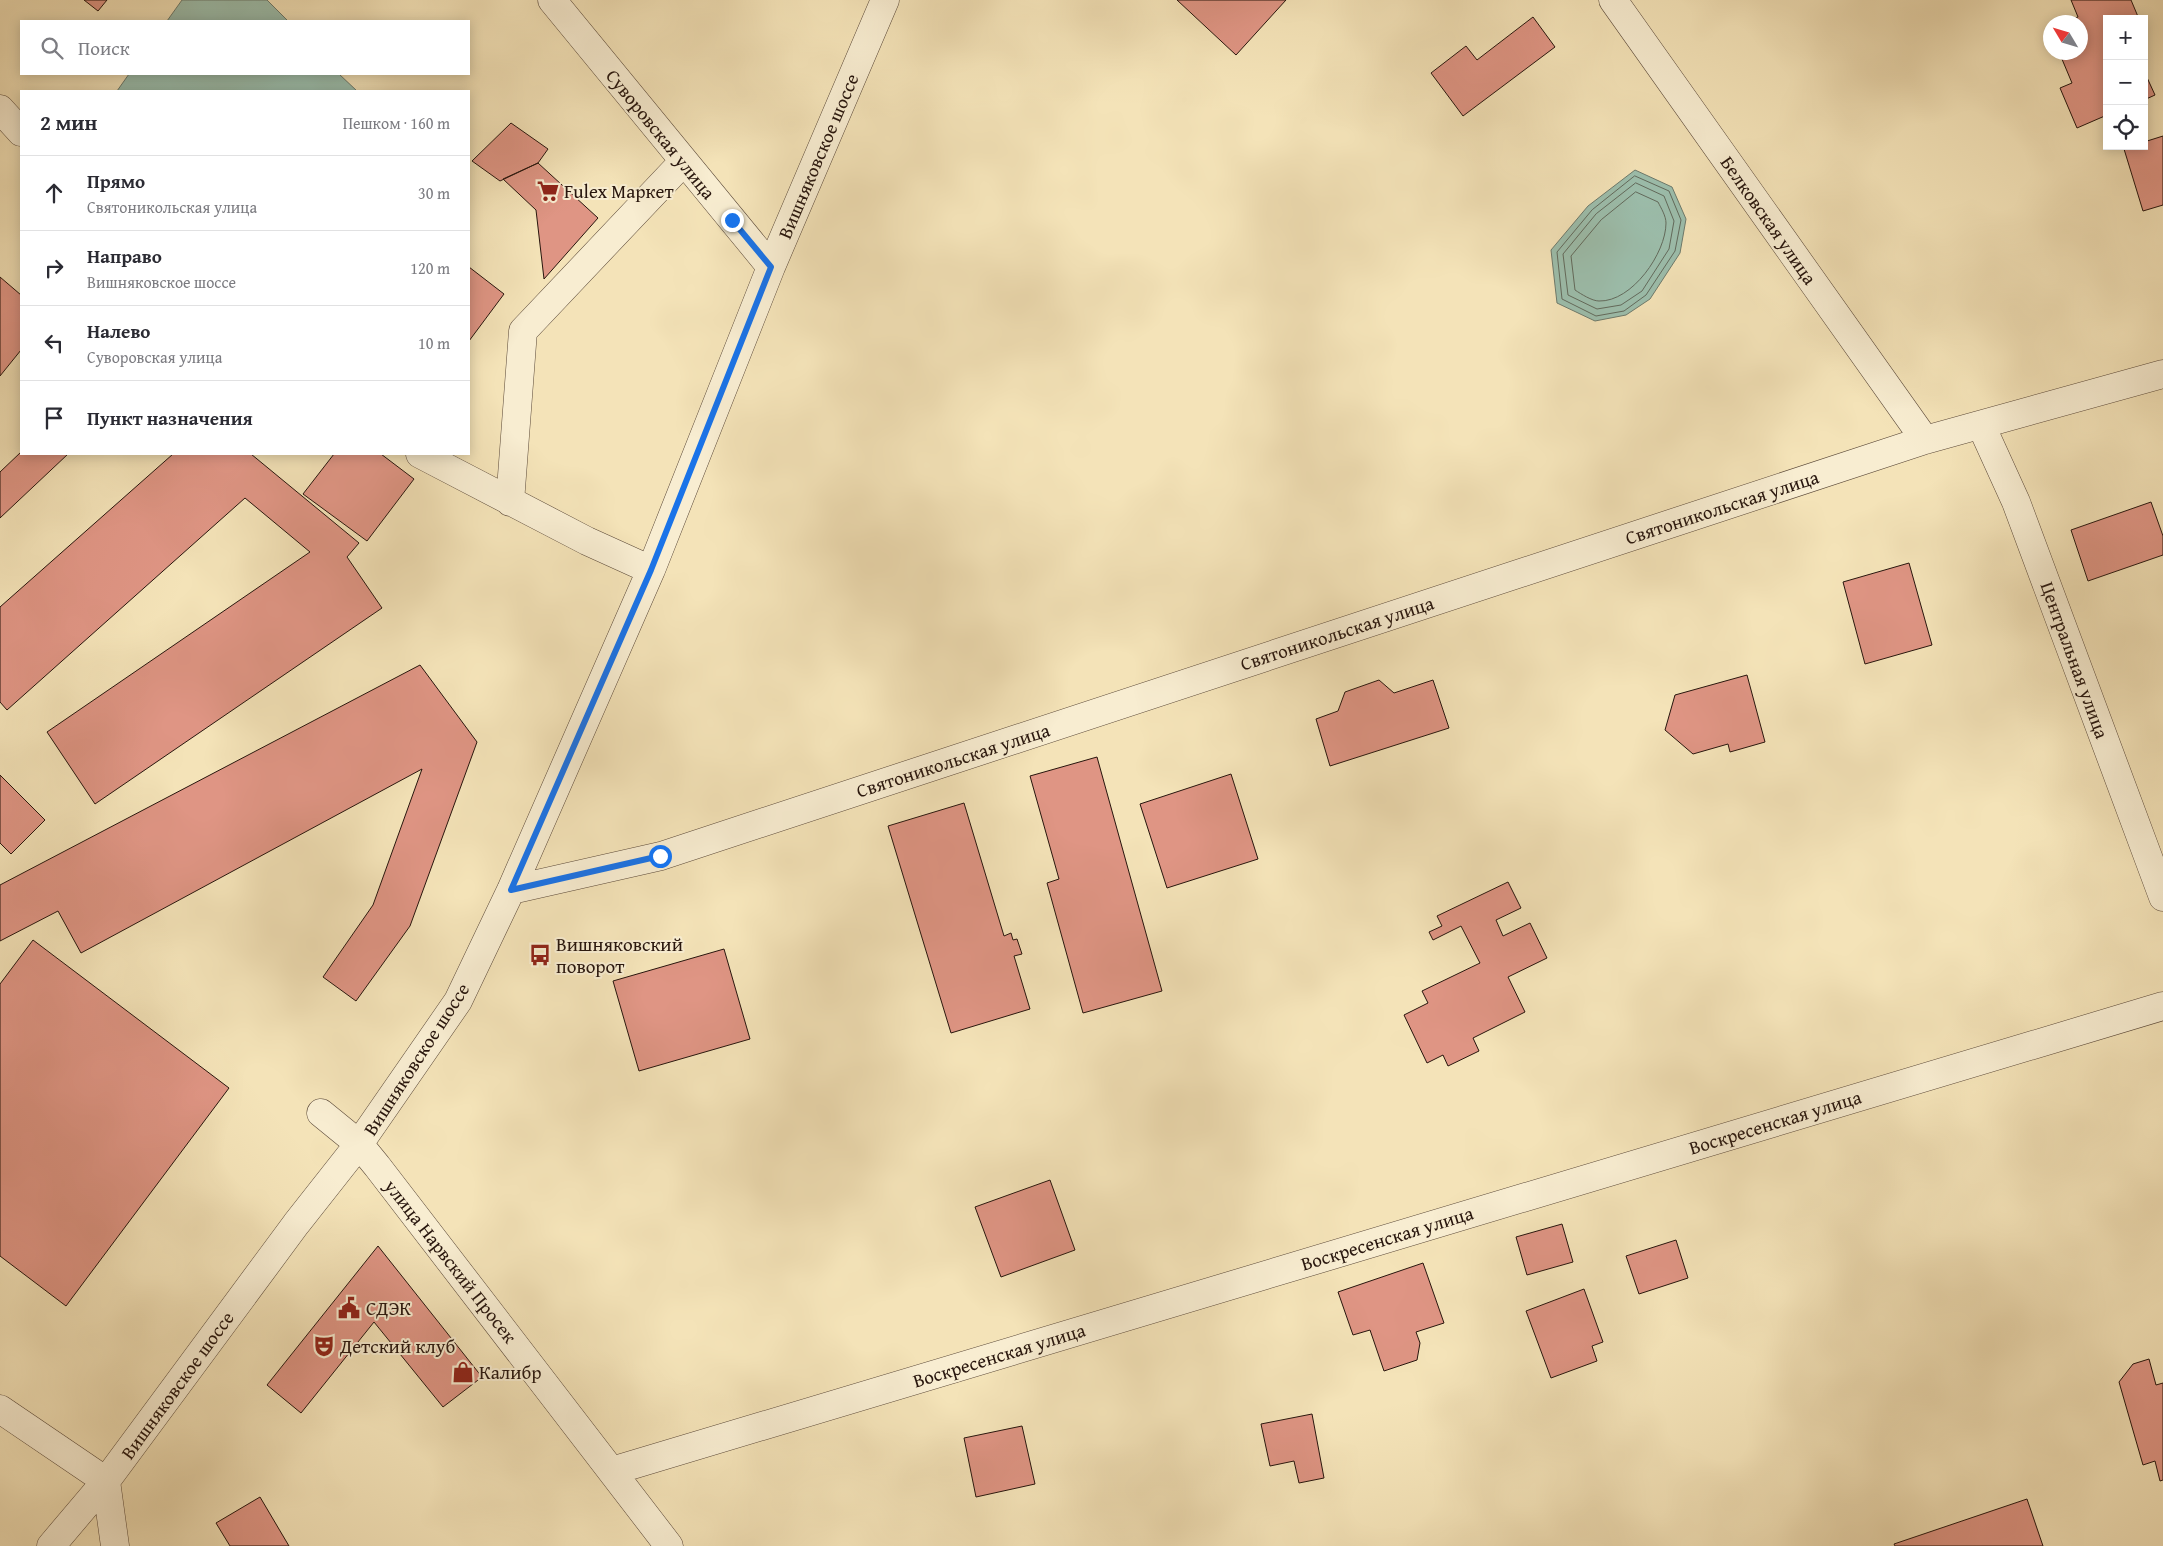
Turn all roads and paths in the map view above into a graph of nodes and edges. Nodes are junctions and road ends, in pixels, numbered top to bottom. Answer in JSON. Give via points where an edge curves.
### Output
{"nodes":[{"id":1,"x":552,"y":0,"type":"edge"},
{"id":2,"x":885,"y":0,"type":"edge"},
{"id":3,"x":1613,"y":0,"type":"edge"},
{"id":4,"x":0,"y":109,"type":"edge"},
{"id":5,"x":20,"y":131,"type":"edge"},
{"id":6,"x":684,"y":161,"type":"junction"},
{"id":7,"x":771,"y":267,"type":"junction"},
{"id":8,"x":2163,"y":374,"type":"edge"},
{"id":9,"x":1981,"y":425,"type":"junction"},
{"id":10,"x":1924,"y":440,"type":"junction"},
{"id":11,"x":422,"y":455,"type":"edge"},
{"id":12,"x":510,"y":502,"type":"junction"},
{"id":13,"x":651,"y":570,"type":"junction"},
{"id":14,"x":511,"y":890,"type":"junction"},
{"id":15,"x":2163,"y":897,"type":"edge"},
{"id":16,"x":2163,"y":1006,"type":"edge"},
{"id":17,"x":321,"y":1113,"type":"dead end"},
{"id":18,"x":359,"y":1144,"type":"junction"},
{"id":19,"x":0,"y":1409,"type":"edge"},
{"id":20,"x":612,"y":1471,"type":"junction"},
{"id":21,"x":106,"y":1481,"type":"junction"},
{"id":22,"x":51,"y":1546,"type":"edge"},
{"id":23,"x":115,"y":1546,"type":"edge"},
{"id":24,"x":669,"y":1546,"type":"edge"}],
"edges":[{"from":1,"to":6,"type":"street","name":"Суворовская улица"},
{"from":2,"to":7,"type":"street","name":"Вишняковское шоссе"},
{"from":3,"to":10,"type":"street","name":"Белковская улица"},
{"from":4,"to":5,"type":"street"},
{"from":6,"to":7,"type":"street","name":"Суворовская улица"},
{"from":6,"to":12,"type":"street","via":[[523,331]]},
{"from":7,"to":13,"type":"street","name":"Вишняковское шоссе"},
{"from":8,"to":9,"type":"street","name":"Святоникольская улица"},
{"from":9,"to":10,"type":"street","name":"Святоникольская улица"},
{"from":9,"to":15,"type":"street","name":"Центральная улица","via":[[2016,502]]},
{"from":10,"to":14,"type":"street","name":"Святоникольская улица","via":[[660,856]]},
{"from":11,"to":12,"type":"street"},
{"from":12,"to":13,"type":"street"},
{"from":13,"to":14,"type":"street","name":"Вишняковское шоссе"},
{"from":14,"to":18,"type":"street","name":"Вишняковское шоссе","via":[[458,1001]]},
{"from":16,"to":20,"type":"street","name":"Воскресенская улица"},
{"from":17,"to":18,"type":"street","name":"улица Нарвский Просек"},
{"from":18,"to":20,"type":"street","name":"улица Нарвский Просек"},
{"from":18,"to":21,"type":"street","name":"Вишняковское шоссе"},
{"from":19,"to":21,"type":"street"},
{"from":20,"to":24,"type":"street","name":"улица Нарвский Просек"},
{"from":21,"to":22,"type":"street","name":"Вишняковское шоссе"},
{"from":21,"to":23,"type":"street"}]}
